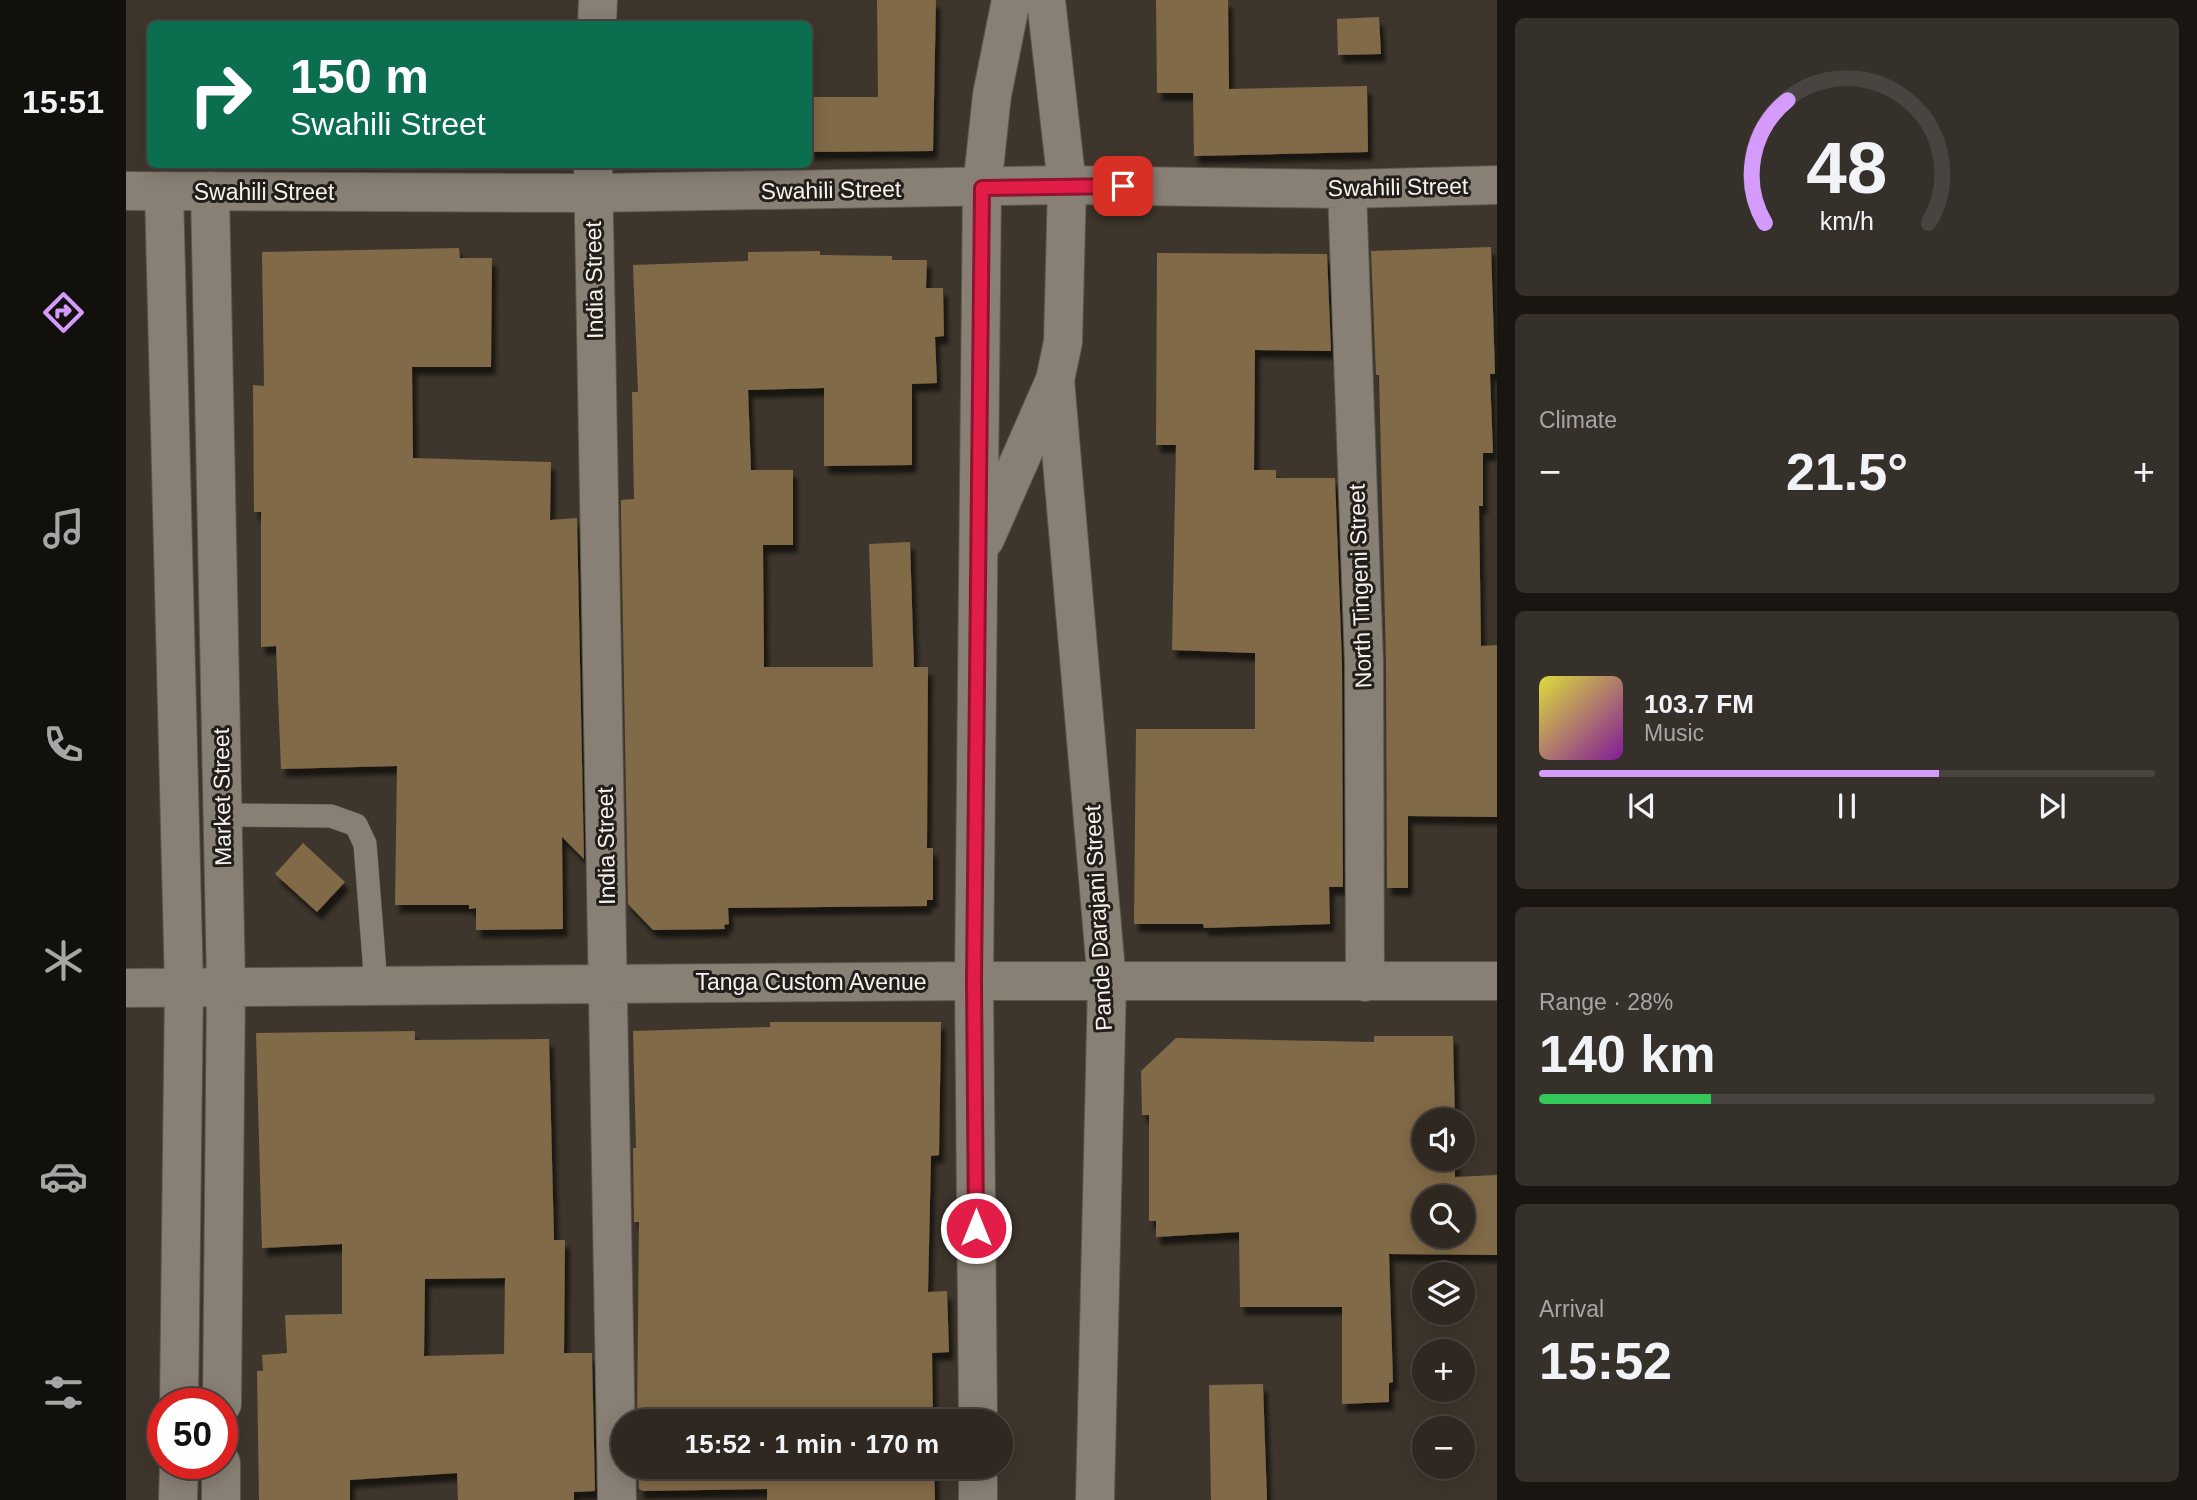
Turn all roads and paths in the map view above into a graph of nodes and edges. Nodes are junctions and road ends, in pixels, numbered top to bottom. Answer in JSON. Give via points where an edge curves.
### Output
{"nodes":[{"id":1,"x":598,"y":0,"type":"edge"},
{"id":2,"x":1011,"y":0,"type":"edge"},
{"id":3,"x":1046,"y":0,"type":"edge"},
{"id":4,"x":597,"y":21,"type":"edge"},
{"id":5,"x":593,"y":179,"type":"edge"},
{"id":6,"x":1067,"y":185,"type":"junction"},
{"id":7,"x":1497,"y":186,"type":"edge"},
{"id":8,"x":982,"y":188,"type":"junction"},
{"id":9,"x":1347,"y":189,"type":"junction"},
{"id":10,"x":126,"y":191,"type":"edge"},
{"id":11,"x":164,"y":191,"type":"junction"},
{"id":12,"x":210,"y":191,"type":"junction"},
{"id":13,"x":1055,"y":380,"type":"junction"},
{"id":14,"x":979,"y":554,"type":"junction"},
{"id":15,"x":223,"y":815,"type":"junction"},
{"id":16,"x":974,"y":981,"type":"junction"},
{"id":17,"x":1497,"y":981,"type":"edge"},
{"id":18,"x":1365,"y":982,"type":"junction"},
{"id":19,"x":1107,"y":983,"type":"junction"},
{"id":20,"x":608,"y":984,"type":"junction"},
{"id":21,"x":226,"y":985,"type":"junction"},
{"id":22,"x":376,"y":985,"type":"junction"},
{"id":23,"x":184,"y":986,"type":"junction"},
{"id":24,"x":126,"y":988,"type":"edge"},
{"id":25,"x":179,"y":1388,"type":"edge"},
{"id":26,"x":222,"y":1388,"type":"edge"},
{"id":27,"x":978,"y":1409,"type":"edge"},
{"id":28,"x":178,"y":1479,"type":"edge"},
{"id":29,"x":221,"y":1479,"type":"edge"},
{"id":30,"x":978,"y":1479,"type":"edge"},
{"id":31,"x":178,"y":1500,"type":"edge"},
{"id":32,"x":221,"y":1500,"type":"edge"},
{"id":33,"x":617,"y":1500,"type":"edge"},
{"id":34,"x":978,"y":1500,"type":"edge"},
{"id":35,"x":1095,"y":1500,"type":"edge"}],
"edges":[{"from":1,"to":4,"type":"street"},
{"from":2,"to":8,"type":"street","via":[[992,95]]},
{"from":3,"to":6,"type":"street"},
{"from":5,"to":8,"type":"street","name":"Swahili Street"},
{"from":5,"to":12,"type":"street","name":"Swahili Street"},
{"from":5,"to":20,"type":"street","name":"India Street"},
{"from":6,"to":8,"type":"street","name":"Swahili Street"},
{"from":6,"to":9,"type":"street","name":"Swahili Street"},
{"from":6,"to":13,"type":"street","via":[[1063,342]]},
{"from":7,"to":9,"type":"street","name":"Swahili Street"},
{"from":8,"to":14,"type":"street"},
{"from":9,"to":18,"type":"street","name":"North Tingeni Street","via":[[1364,663]]},
{"from":10,"to":11,"type":"street","name":"Swahili Street"},
{"from":11,"to":12,"type":"street","name":"Swahili Street"},
{"from":11,"to":23,"type":"street","name":"Market Street"},
{"from":12,"to":15,"type":"street","name":"Market Street"},
{"from":13,"to":14,"type":"street"},
{"from":13,"to":19,"type":"street","name":"Pande Darajani Street"},
{"from":14,"to":16,"type":"street"},
{"from":15,"to":21,"type":"street","name":"Market Street"},
{"from":15,"to":22,"type":"lane","via":[[331,816],[356,825],[365,844]]},
{"from":16,"to":19,"type":"street","name":"Tanga Custom Avenue"},
{"from":16,"to":20,"type":"street","name":"Tanga Custom Avenue"},
{"from":16,"to":27,"type":"street"},
{"from":17,"to":18,"type":"street","name":"Tanga Custom Avenue"},
{"from":18,"to":19,"type":"street","name":"Tanga Custom Avenue"},
{"from":19,"to":35,"type":"street","name":"Pande Darajani Street"},
{"from":20,"to":22,"type":"street","name":"Tanga Custom Avenue"},
{"from":20,"to":33,"type":"street","name":"India Street"},
{"from":21,"to":22,"type":"street","name":"Tanga Custom Avenue"},
{"from":21,"to":23,"type":"street","name":"Tanga Custom Avenue"},
{"from":21,"to":26,"type":"street","name":"Market Street"},
{"from":23,"to":24,"type":"street","name":"Tanga Custom Avenue"},
{"from":23,"to":25,"type":"street","name":"Market Street"},
{"from":28,"to":31,"type":"street"},
{"from":29,"to":32,"type":"street"},
{"from":30,"to":34,"type":"street"}]}
